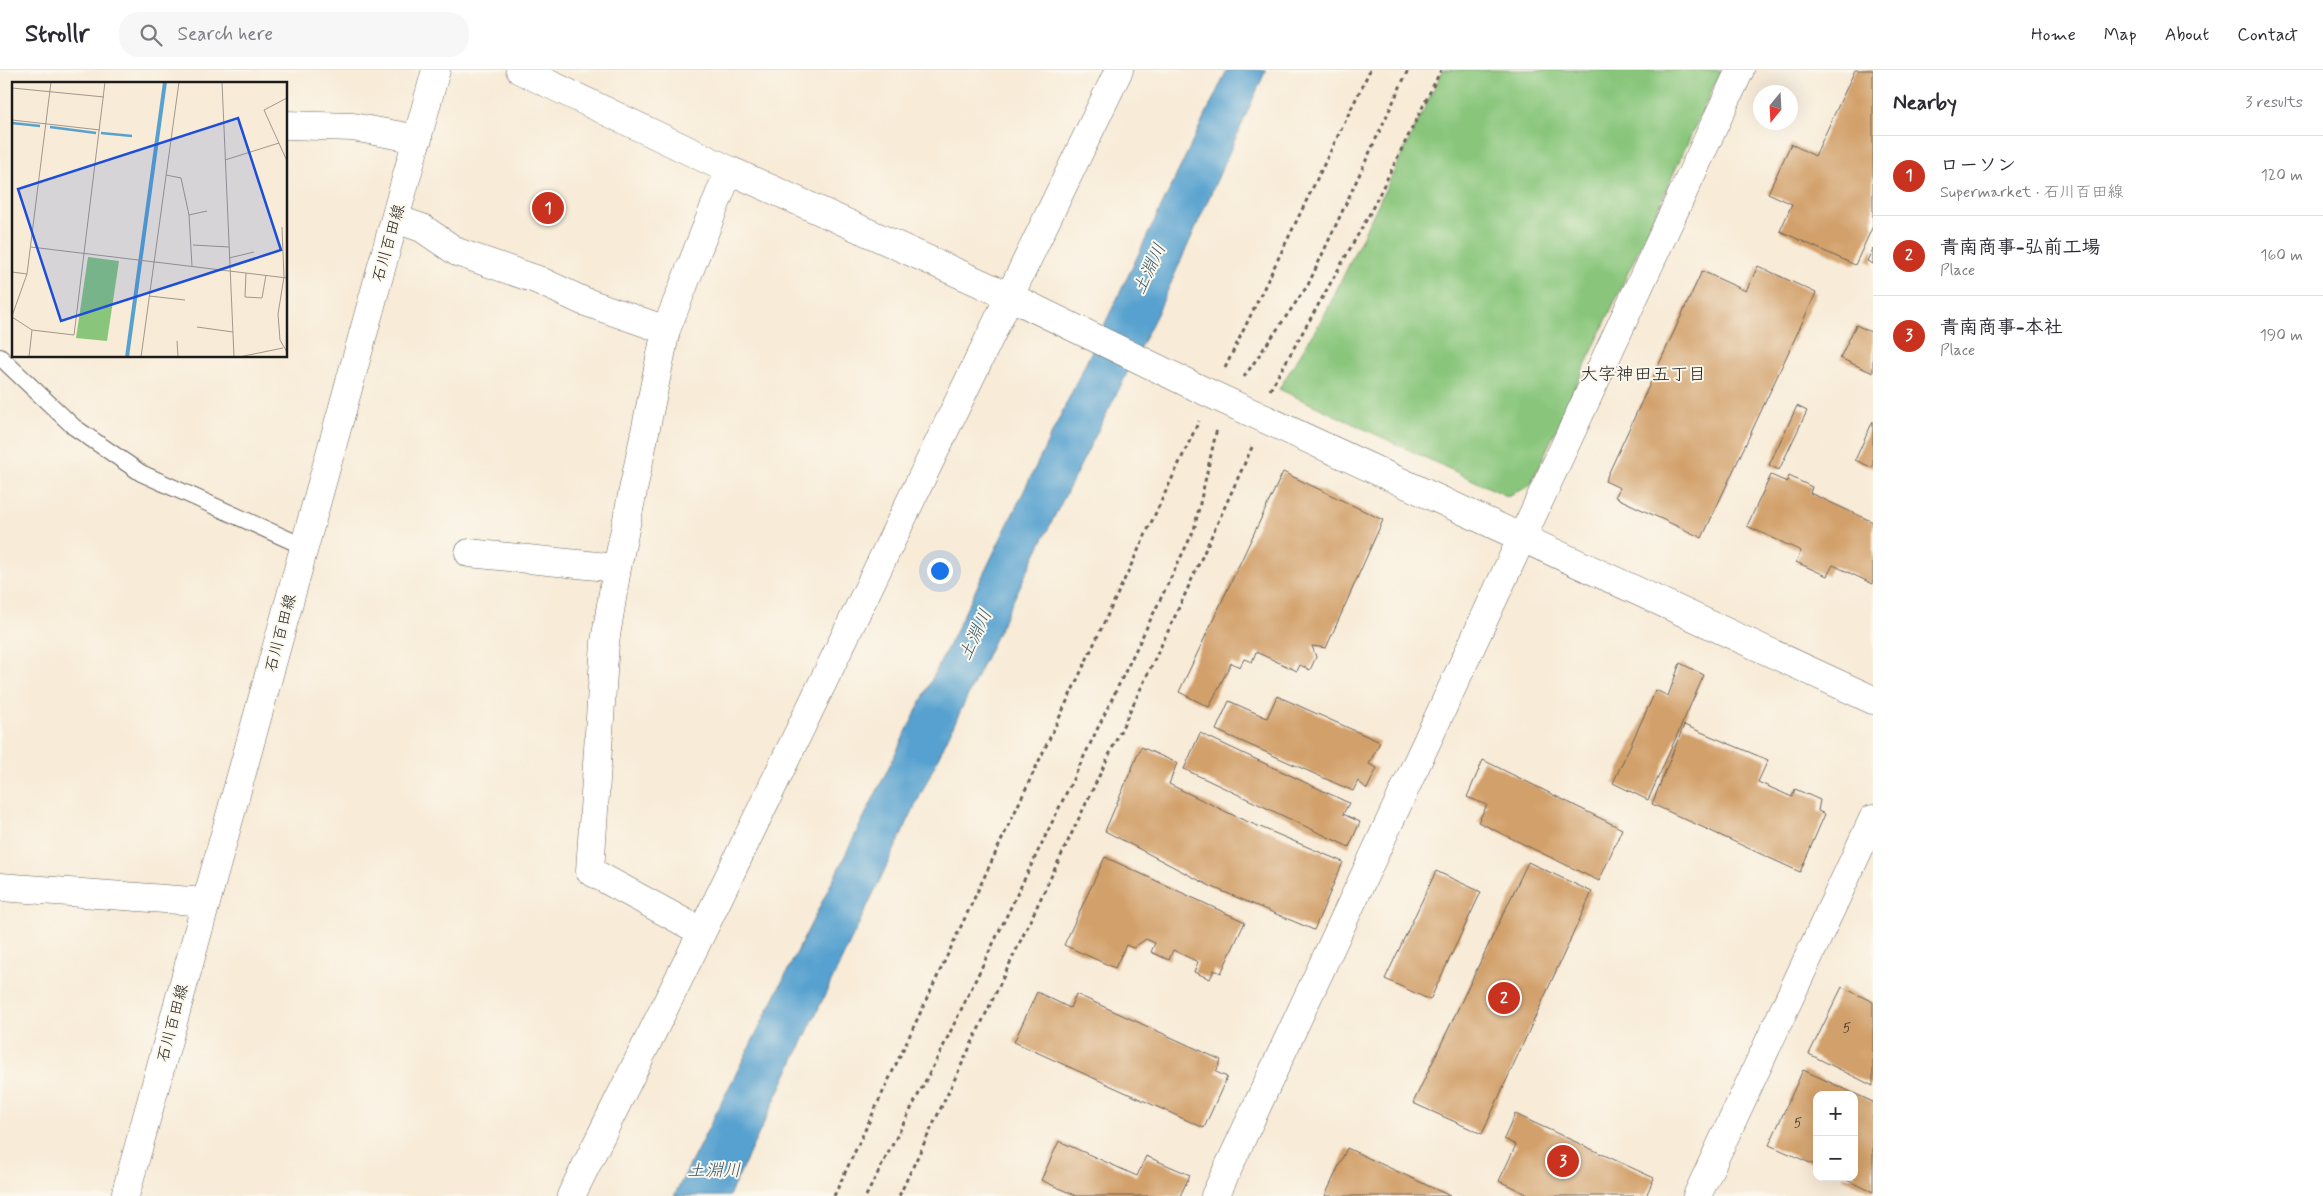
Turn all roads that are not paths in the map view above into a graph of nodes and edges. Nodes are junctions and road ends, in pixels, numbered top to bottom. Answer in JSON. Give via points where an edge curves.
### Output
{"nodes":[{"id":1,"x":436,"y":70,"type":"edge"},
{"id":2,"x":520,"y":70,"type":"edge"},
{"id":3,"x":1119,"y":70,"type":"edge"},
{"id":4,"x":1740,"y":70,"type":"edge"},
{"id":5,"x":288,"y":125,"type":"edge"},
{"id":6,"x":418,"y":138,"type":"junction"},
{"id":7,"x":728,"y":170,"type":"junction"},
{"id":8,"x":396,"y":219,"type":"junction"},
{"id":9,"x":1011,"y":297,"type":"junction"},
{"id":10,"x":666,"y":330,"type":"junction"},
{"id":11,"x":0,"y":357,"type":"edge"},
{"id":12,"x":1523,"y":538,"type":"junction"},
{"id":13,"x":305,"y":548,"type":"junction"},
{"id":14,"x":468,"y":553,"type":"dead end"},
{"id":15,"x":617,"y":568,"type":"junction"},
{"id":16,"x":1873,"y":700,"type":"edge"},
{"id":17,"x":1873,"y":819,"type":"edge"},
{"id":18,"x":0,"y":887,"type":"edge"},
{"id":19,"x":206,"y":902,"type":"junction"},
{"id":20,"x":702,"y":932,"type":"junction"},
{"id":21,"x":125,"y":1196,"type":"edge"},
{"id":22,"x":571,"y":1196,"type":"edge"},
{"id":23,"x":1214,"y":1196,"type":"edge"},
{"id":24,"x":1697,"y":1196,"type":"edge"}],
"edges":[{"from":1,"to":6,"type":"street","name":"石川百田線"},
{"from":2,"to":7,"type":"street"},
{"from":3,"to":9,"type":"street"},
{"from":4,"to":12,"type":"street"},
{"from":5,"to":6,"type":"street","via":[[353,127]]},
{"from":6,"to":8,"type":"street","name":"石川百田線"},
{"from":7,"to":9,"type":"street"},
{"from":7,"to":10,"type":"street"},
{"from":8,"to":10,"type":"street","via":[[422,228],[457,252]]},
{"from":8,"to":13,"type":"street","name":"石川百田線"},
{"from":9,"to":12,"type":"street","via":[[1206,392]]},
{"from":9,"to":20,"type":"street"},
{"from":10,"to":15,"type":"street"},
{"from":11,"to":13,"type":"lane","via":[[74,427],[141,473]]},
{"from":12,"to":16,"type":"street"},
{"from":12,"to":23,"type":"street"},
{"from":13,"to":19,"type":"street","name":"石川百田線"},
{"from":14,"to":15,"type":"street"},
{"from":15,"to":20,"type":"street","via":[[605,642],[590,871]]},
{"from":17,"to":24,"type":"street"},
{"from":18,"to":19,"type":"street"},
{"from":19,"to":21,"type":"street","name":"石川百田線"},
{"from":20,"to":22,"type":"street"}]}
